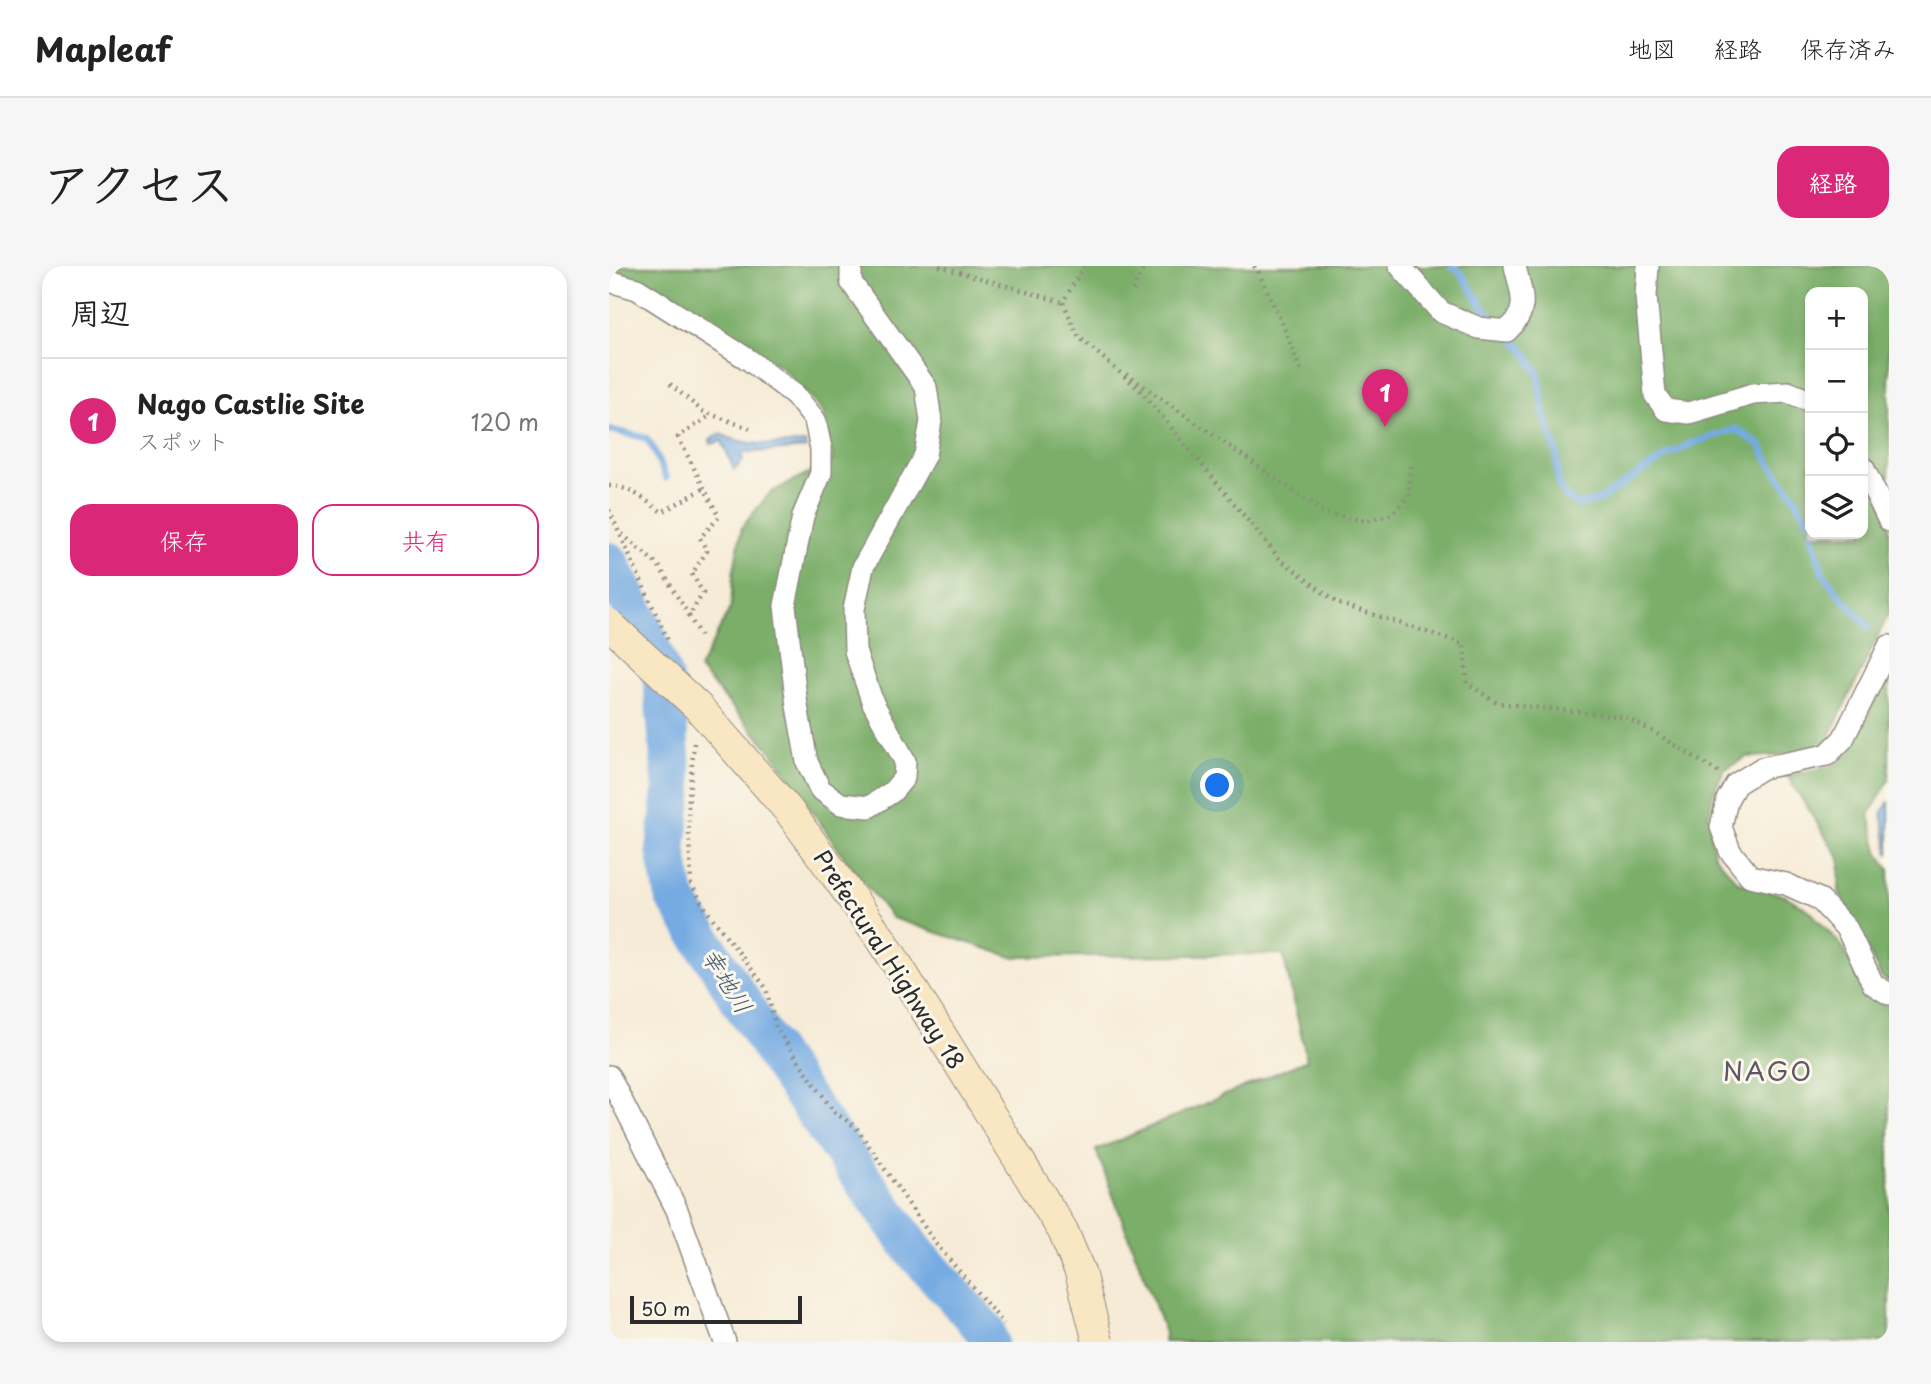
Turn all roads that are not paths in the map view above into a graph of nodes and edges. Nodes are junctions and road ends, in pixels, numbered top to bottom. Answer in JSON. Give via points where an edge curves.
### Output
{"nodes":[{"id":1,"x":851,"y":266,"type":"edge"},
{"id":2,"x":1400,"y":266,"type":"edge"},
{"id":3,"x":1515,"y":266,"type":"edge"},
{"id":4,"x":1648,"y":266,"type":"edge"},
{"id":5,"x":609,"y":281,"type":"edge"},
{"id":6,"x":1805,"y":399,"type":"edge"},
{"id":7,"x":1867,"y":476,"type":"edge"},
{"id":8,"x":1889,"y":521,"type":"edge"},
{"id":9,"x":609,"y":624,"type":"edge"},
{"id":10,"x":1889,"y":646,"type":"edge"},
{"id":11,"x":1889,"y":995,"type":"edge"},
{"id":12,"x":609,"y":1076,"type":"edge"},
{"id":13,"x":725,"y":1342,"type":"edge"},
{"id":14,"x":1098,"y":1342,"type":"edge"}],
"edges":[{"from":1,"to":5,"type":"street","via":[[851,282],[926,387],[931,421],[926,455],[863,567],[854,609],[855,652],[873,703],[905,761],[904,778],[869,807],[841,804],[820,789],[807,762],[797,706],[785,607],[803,516],[821,473],[815,420],[795,395],[749,360],[637,289]]},
{"from":2,"to":3,"type":"street","via":[[1441,312],[1479,328],[1507,331],[1524,306]]},
{"from":4,"to":6,"type":"street","via":[[1646,296],[1655,395],[1666,410],[1689,412],[1764,393],[1788,392]]},
{"from":7,"to":8,"type":"street"},
{"from":9,"to":14,"type":"main road","name":"Prefectural Highway 18","bridge":true,"via":[[698,707],[763,779],[882,940],[1063,1231],[1080,1272]]},
{"from":10,"to":11,"type":"street","via":[[1843,739],[1827,755],[1762,768],[1736,784],[1721,827],[1730,850],[1750,876],[1786,884],[1819,899],[1847,929],[1873,984]]},
{"from":12,"to":13,"type":"street","via":[[677,1210]]}]}
